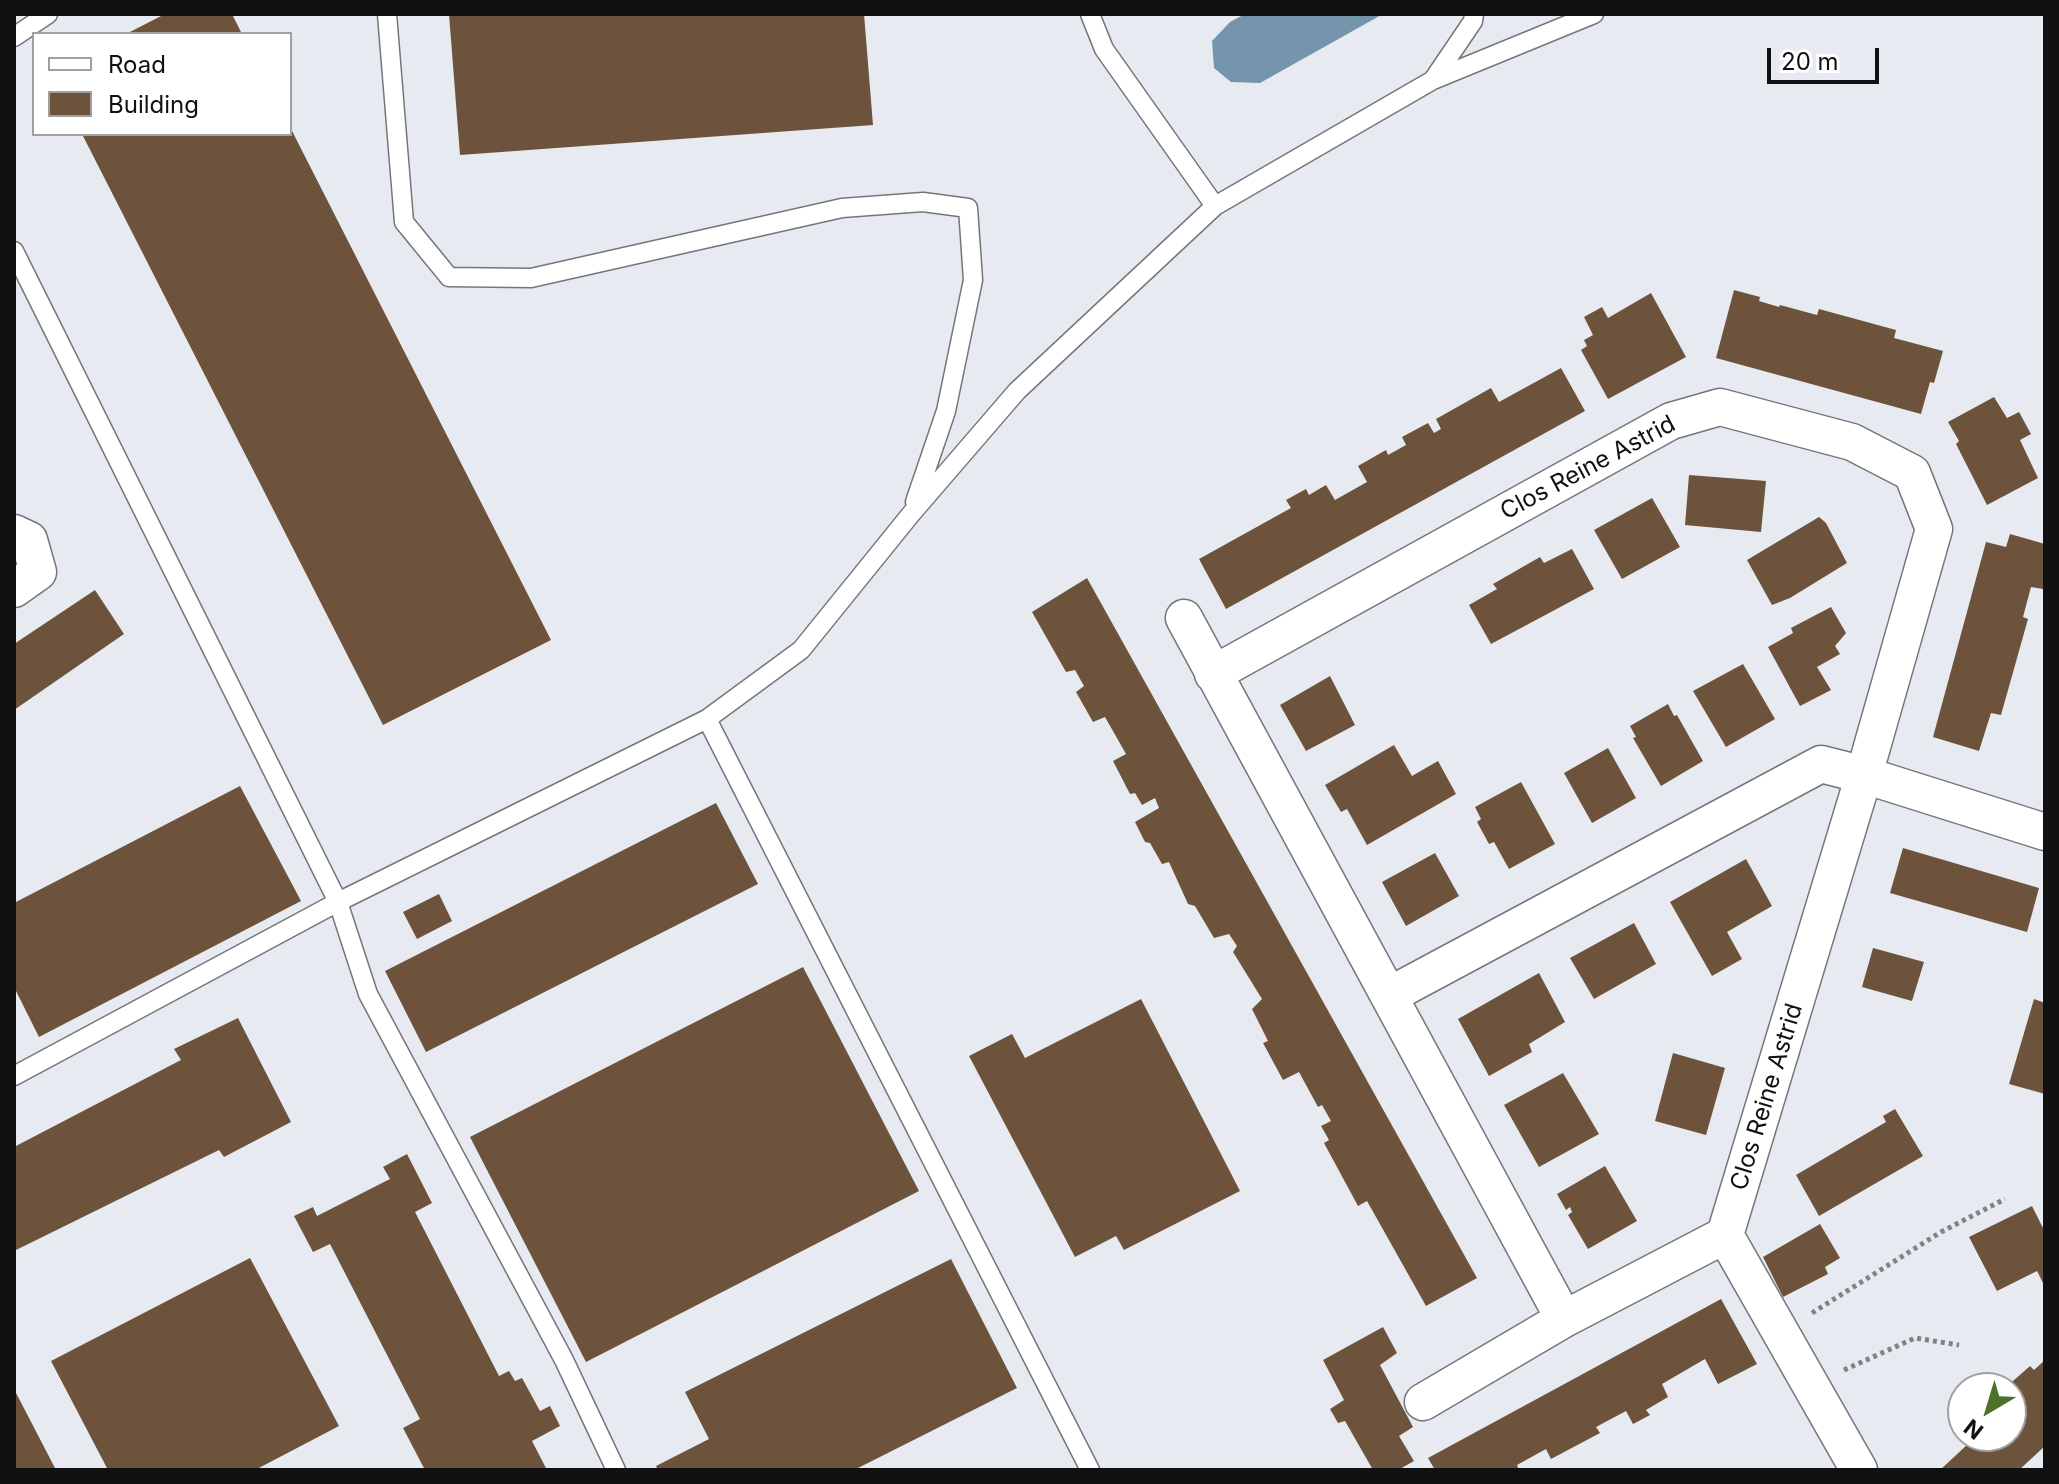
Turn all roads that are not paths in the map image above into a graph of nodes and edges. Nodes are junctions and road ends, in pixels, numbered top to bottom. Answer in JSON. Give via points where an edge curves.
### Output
{"nodes":[{"id":1,"x":48,"y":14,"type":"edge"},
{"id":2,"x":387,"y":14,"type":"edge"},
{"id":3,"x":1090,"y":14,"type":"edge"},
{"id":4,"x":1474,"y":14,"type":"edge"},
{"id":5,"x":1594,"y":14,"type":"edge"},
{"id":6,"x":14,"y":37,"type":"edge"},
{"id":7,"x":1433,"y":80,"type":"junction"},
{"id":8,"x":1215,"y":206,"type":"junction"},
{"id":9,"x":14,"y":251,"type":"edge"},
{"id":10,"x":911,"y":514,"type":"junction"},
{"id":11,"x":14,"y":533,"type":"edge"},
{"id":12,"x":14,"y":589,"type":"edge"},
{"id":13,"x":1184,"y":618,"type":"dead end"},
{"id":14,"x":1213,"y":674,"type":"junction"},
{"id":15,"x":707,"y":719,"type":"junction"},
{"id":16,"x":1864,"y":775,"type":"junction"},
{"id":17,"x":2045,"y":832,"type":"edge"},
{"id":18,"x":338,"y":902,"type":"junction"},
{"id":19,"x":1390,"y":995,"type":"junction"},
{"id":20,"x":14,"y":1076,"type":"edge"},
{"id":21,"x":1725,"y":1235,"type":"junction"},
{"id":22,"x":1564,"y":1319,"type":"junction"},
{"id":23,"x":1423,"y":1402,"type":"dead end"},
{"id":24,"x":616,"y":1470,"type":"edge"},
{"id":25,"x":1090,"y":1470,"type":"edge"},
{"id":26,"x":1859,"y":1470,"type":"edge"}],
"edges":[{"from":1,"to":6,"type":"lane"},
{"from":2,"to":10,"type":"lane","via":[[404,222],[449,277],[531,278],[842,208],[923,202],[968,208],[973,280],[946,411]]},
{"from":3,"to":8,"type":"lane","via":[[1104,49]]},
{"from":4,"to":7,"type":"lane"},
{"from":5,"to":7,"type":"lane"},
{"from":7,"to":8,"type":"lane"},
{"from":8,"to":10,"type":"lane","via":[[1017,391]]},
{"from":9,"to":18,"type":"lane"},
{"from":10,"to":15,"type":"lane","via":[[801,650]]},
{"from":11,"to":12,"type":"street","via":[[29,540],[38,572]]},
{"from":13,"to":14,"type":"street"},
{"from":14,"to":16,"type":"street","name":"Clos Reine Astrid","via":[[1671,421],[1720,407],[1852,442],[1912,473],[1934,529]]},
{"from":14,"to":19,"type":"street"},
{"from":15,"to":18,"type":"lane"},
{"from":15,"to":25,"type":"lane"},
{"from":16,"to":17,"type":"street"},
{"from":16,"to":19,"type":"street","via":[[1821,764]]},
{"from":16,"to":21,"type":"street","name":"Clos Reine Astrid"},
{"from":18,"to":20,"type":"lane"},
{"from":18,"to":24,"type":"lane","via":[[368,994],[564,1360]]},
{"from":19,"to":22,"type":"street"},
{"from":21,"to":22,"type":"street"},
{"from":21,"to":26,"type":"street"},
{"from":22,"to":23,"type":"street"}]}
